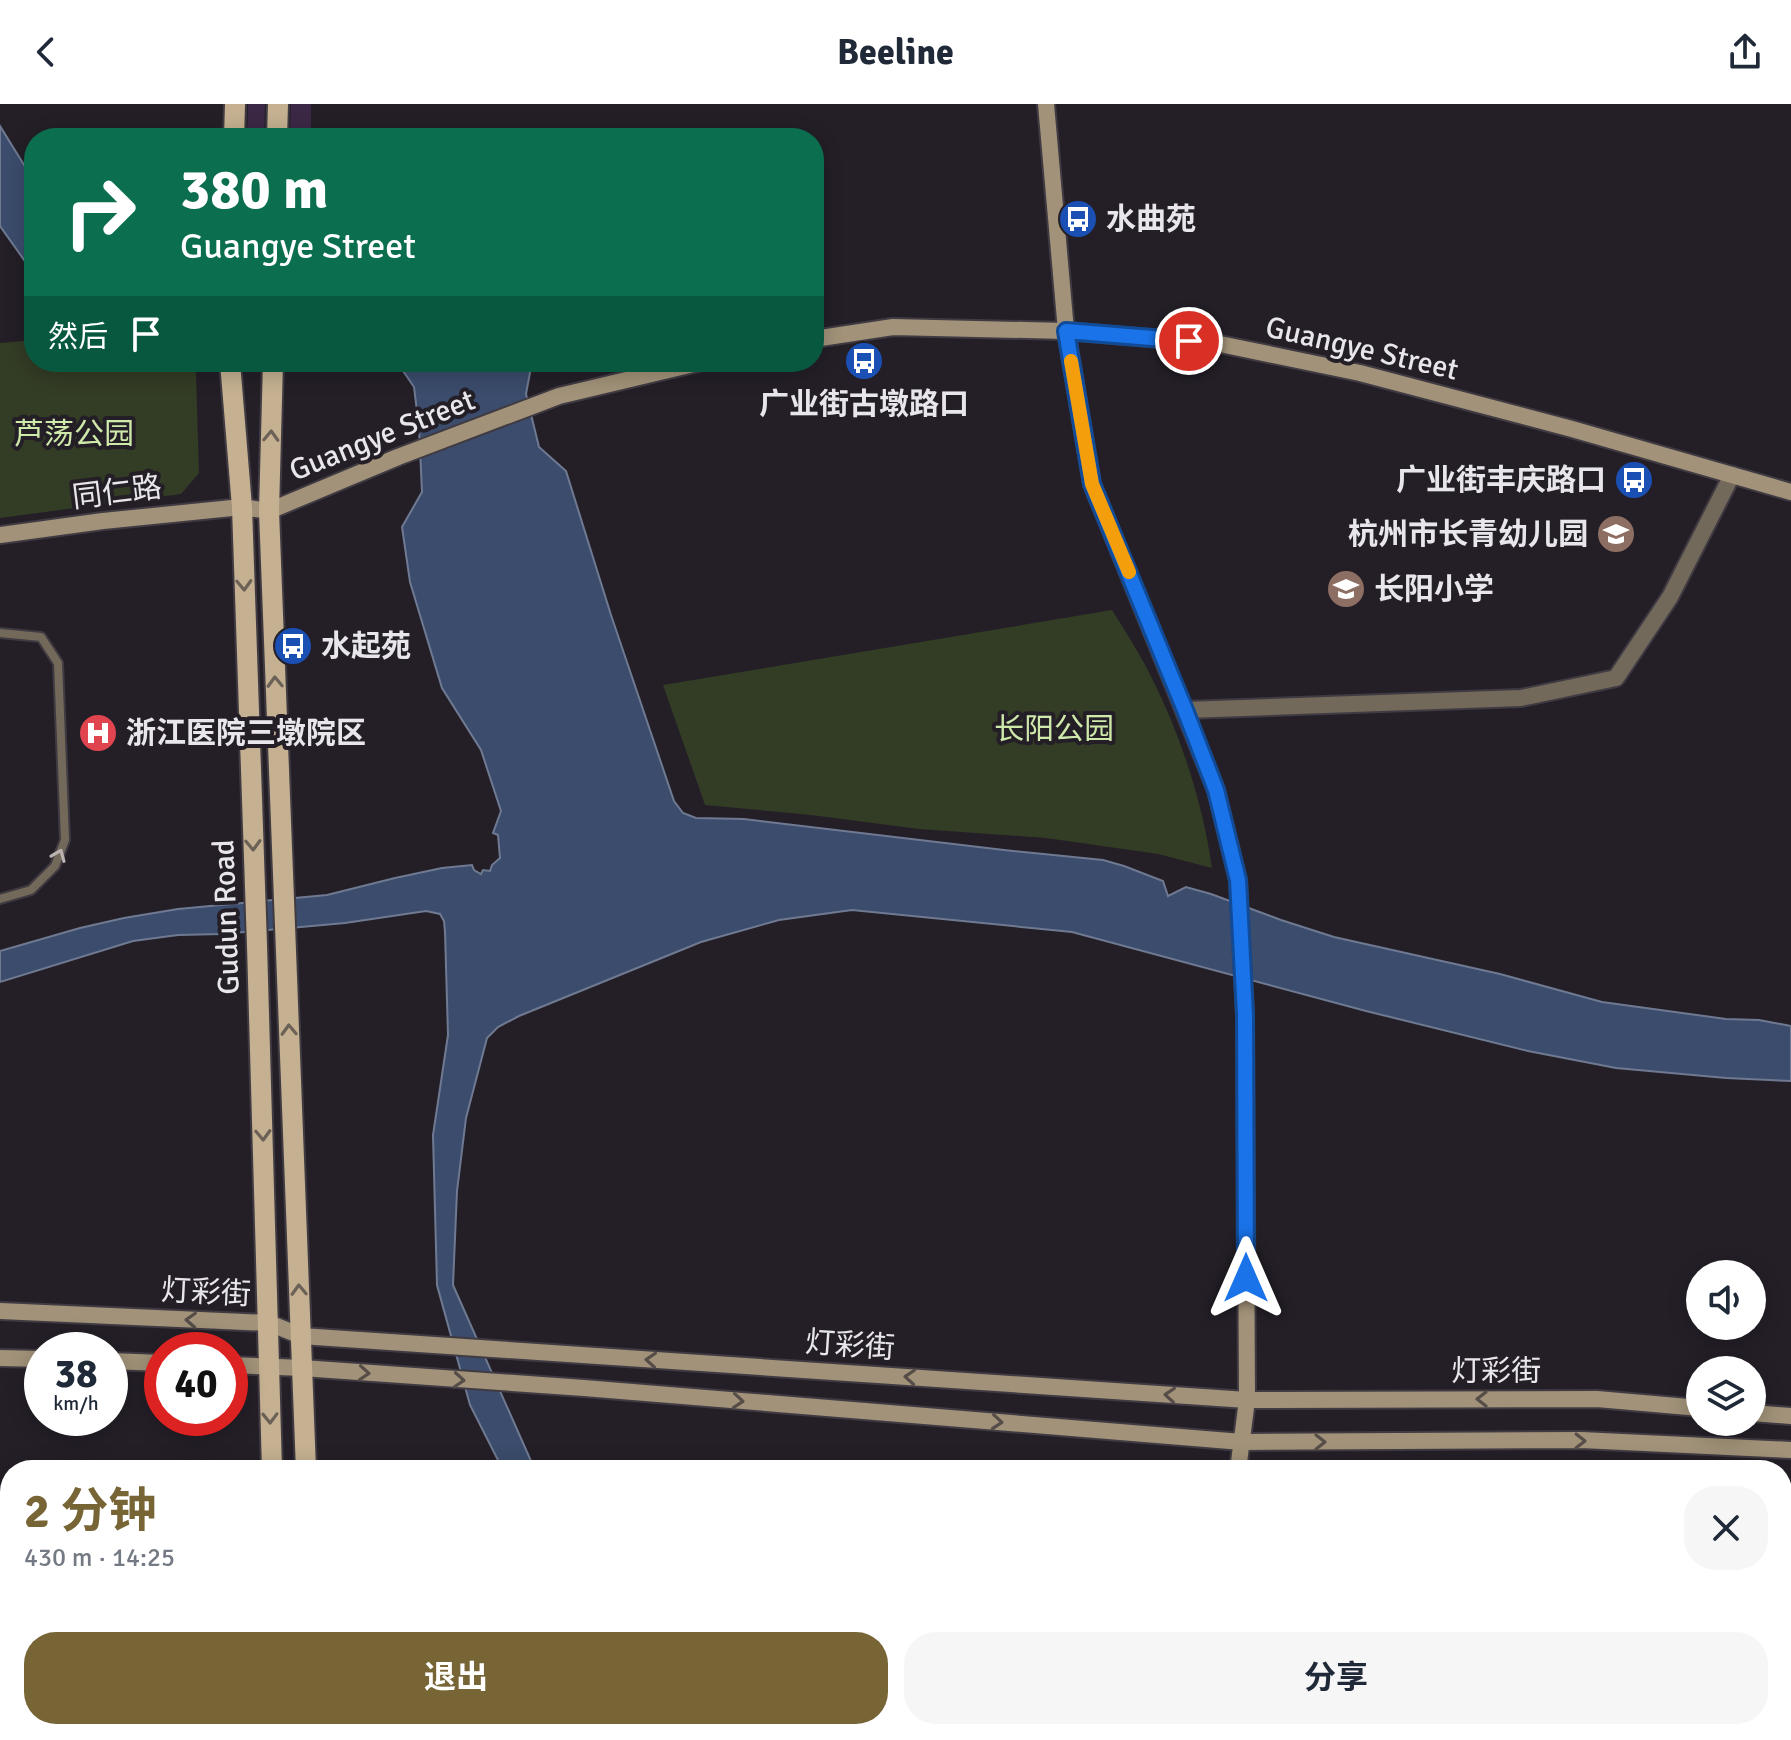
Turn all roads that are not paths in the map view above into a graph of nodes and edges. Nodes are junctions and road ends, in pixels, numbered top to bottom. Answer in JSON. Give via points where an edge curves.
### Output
{"nodes":[{"id":1,"x":235,"y":104,"type":"edge"},
{"id":2,"x":278,"y":104,"type":"edge"},
{"id":3,"x":1046,"y":104,"type":"edge"},
{"id":4,"x":234,"y":128,"type":"edge"},
{"id":5,"x":277,"y":128,"type":"edge"},
{"id":6,"x":1066,"y":331,"type":"junction"},
{"id":7,"x":824,"y":337,"type":"edge"},
{"id":8,"x":231,"y":372,"type":"edge"},
{"id":9,"x":273,"y":372,"type":"edge"},
{"id":10,"x":660,"y":372,"type":"edge"},
{"id":11,"x":1732,"y":475,"type":"junction"},
{"id":12,"x":1791,"y":492,"type":"edge"},
{"id":13,"x":242,"y":507,"type":"junction"},
{"id":14,"x":269,"y":511,"type":"junction"},
{"id":15,"x":0,"y":535,"type":"edge"},
{"id":16,"x":0,"y":633,"type":"edge"},
{"id":17,"x":1185,"y":710,"type":"junction"},
{"id":18,"x":0,"y":899,"type":"edge"},
{"id":19,"x":0,"y":1311,"type":"edge"},
{"id":20,"x":269,"y":1323,"type":"junction"},
{"id":21,"x":301,"y":1336,"type":"junction"},
{"id":22,"x":0,"y":1358,"type":"edge"},
{"id":23,"x":24,"y":1359,"type":"edge"},
{"id":24,"x":248,"y":1365,"type":"edge"},
{"id":25,"x":269,"y":1366,"type":"junction"},
{"id":26,"x":302,"y":1368,"type":"junction"},
{"id":27,"x":1247,"y":1400,"type":"junction"},
{"id":28,"x":1686,"y":1407,"type":"edge"},
{"id":29,"x":1766,"y":1414,"type":"edge"},
{"id":30,"x":1791,"y":1416,"type":"edge"},
{"id":31,"x":1242,"y":1442,"type":"junction"},
{"id":32,"x":1791,"y":1450,"type":"edge"},
{"id":33,"x":272,"y":1460,"type":"edge"},
{"id":34,"x":306,"y":1460,"type":"edge"},
{"id":35,"x":1239,"y":1460,"type":"edge"}],
"edges":[{"from":1,"to":4,"type":"main road"},
{"from":2,"to":5,"type":"main road"},
{"from":3,"to":6,"type":"main road"},
{"from":6,"to":7,"type":"main road","name":"Guangye Street","via":[[893,327]]},
{"from":6,"to":11,"type":"main road","name":"Guangye Street","via":[[1220,344],[1360,373]]},
{"from":6,"to":17,"type":"main road","via":[[1092,484]]},
{"from":8,"to":13,"type":"main road","name":"Gudun Road"},
{"from":14,"to":9,"type":"main road","name":"Gudun Road","one_way":true},
{"from":10,"to":14,"type":"main road","name":"Guangye Street","via":[[559,396]]},
{"from":11,"to":12,"type":"main road","name":"Guangye Street"},
{"from":11,"to":17,"type":"street","via":[[1670,597],[1616,678],[1521,698]]},
{"from":13,"to":14,"type":"main road","name":"同仁路"},
{"from":13,"to":15,"type":"main road","name":"同仁路"},
{"from":13,"to":20,"type":"main road","name":"Gudun Road","one_way":true},
{"from":21,"to":14,"type":"main road","name":"Gudun Road","one_way":true},
{"from":18,"to":16,"type":"lane","one_way":true,"via":[[31,890],[55,866],[65,840],[58,663],[41,637]]},
{"from":17,"to":27,"type":"main road","via":[[1216,790],[1238,880],[1245,1015]]},
{"from":20,"to":19,"type":"main road","name":"灯彩街","one_way":true},
{"from":20,"to":21,"type":"main road","name":"灯彩街"},
{"from":20,"to":25,"type":"main road","name":"Gudun Road"},
{"from":21,"to":26,"type":"main road","name":"Gudun Road"},
{"from":27,"to":21,"type":"main road","name":"灯彩街","one_way":true},
{"from":22,"to":23,"type":"main road"},
{"from":24,"to":25,"type":"main road"},
{"from":25,"to":26,"type":"main road"},
{"from":25,"to":33,"type":"main road","name":"Gudun Road","one_way":true},
{"from":26,"to":31,"type":"main road","one_way":true},
{"from":26,"to":34,"type":"main road","name":"Gudun Road"},
{"from":28,"to":27,"type":"main road","name":"灯彩街","one_way":true,"via":[[1597,1399]]},
{"from":27,"to":31,"type":"main road"},
{"from":29,"to":30,"type":"main road"},
{"from":31,"to":32,"type":"main road","one_way":true,"via":[[1581,1440]]},
{"from":31,"to":35,"type":"main road"}]}
